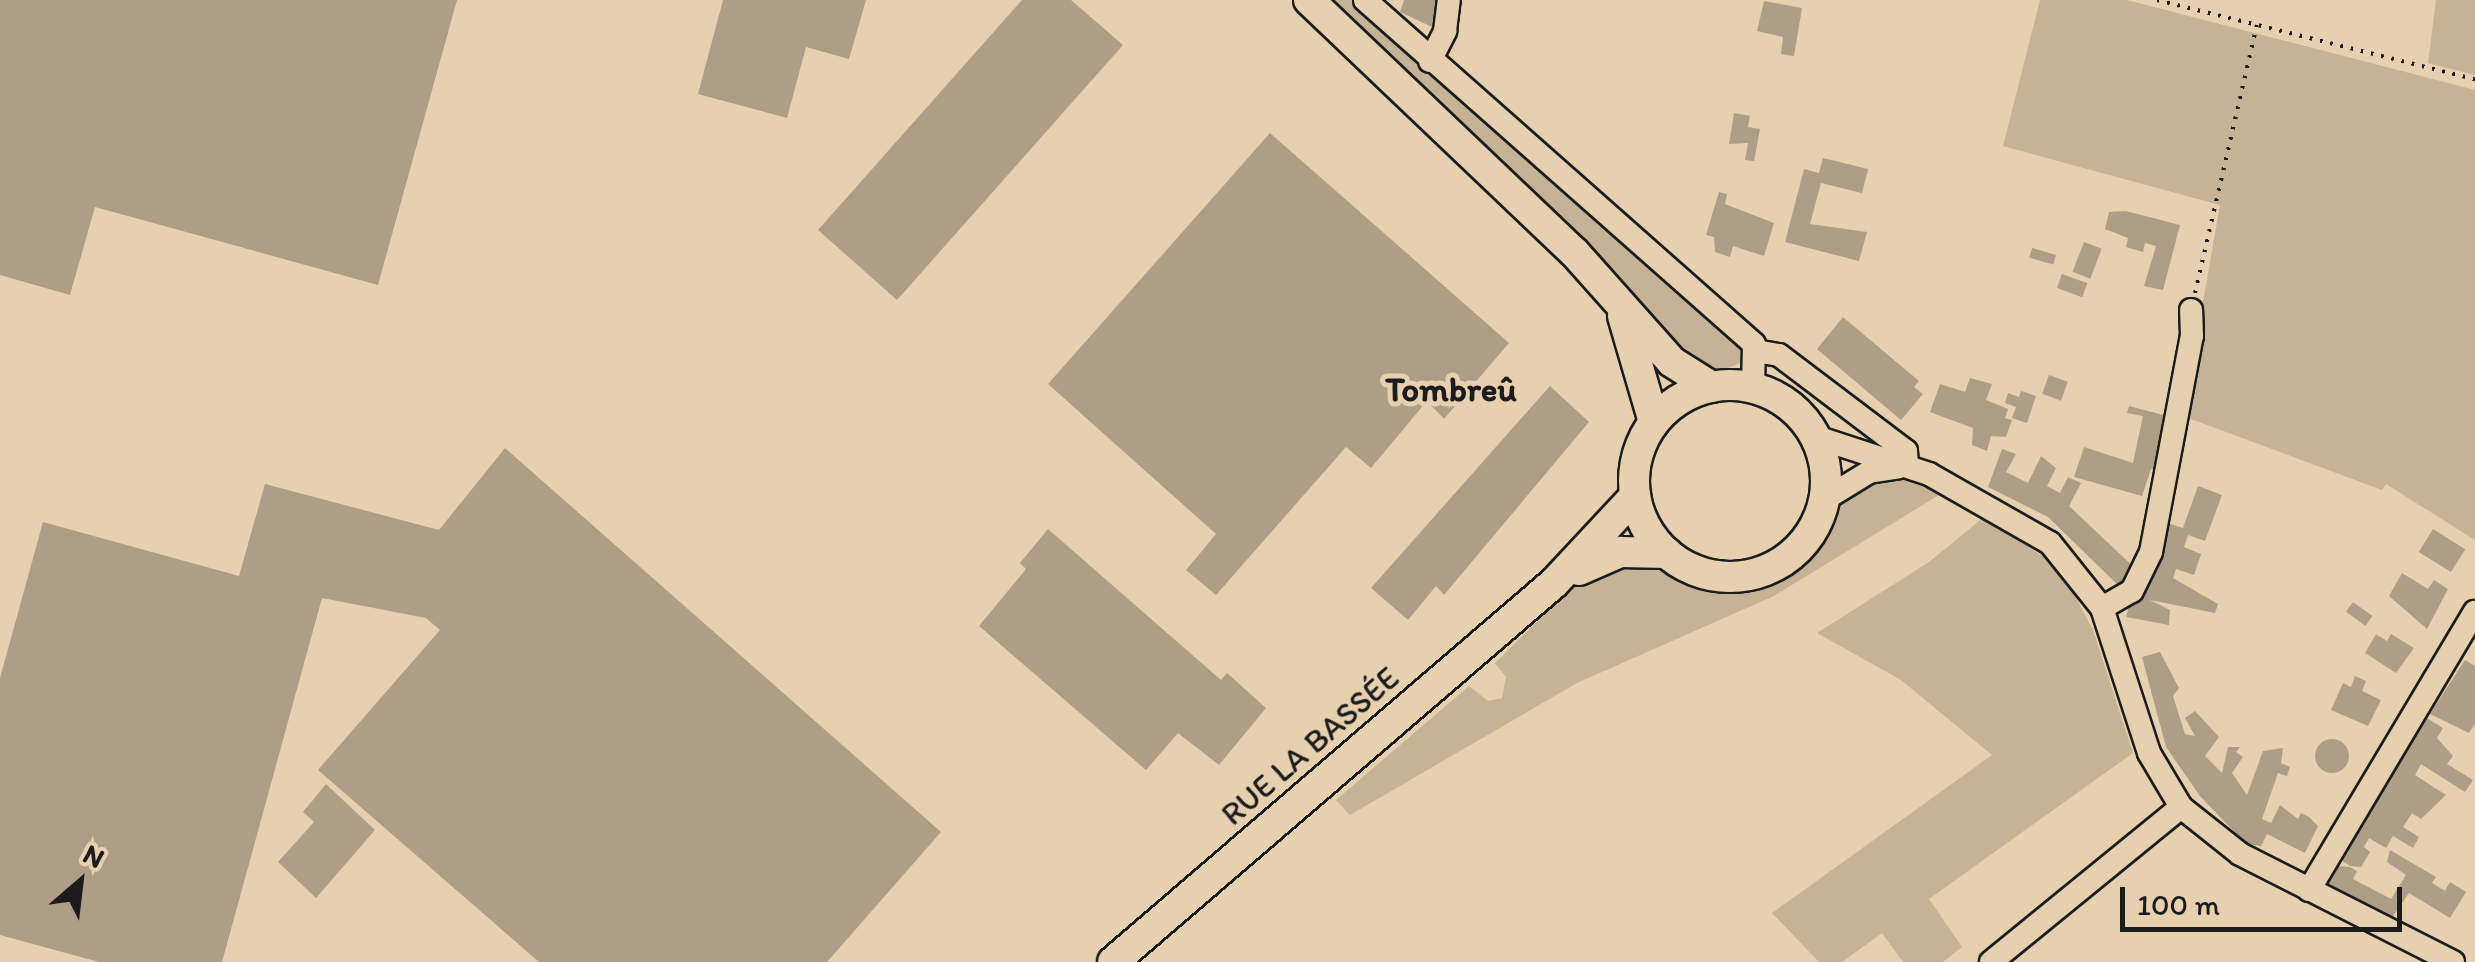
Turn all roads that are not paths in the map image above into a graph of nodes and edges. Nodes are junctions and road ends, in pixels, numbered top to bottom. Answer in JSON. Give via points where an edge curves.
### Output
{"nodes":[{"id":1,"x":1309,"y":0,"type":"edge"},
{"id":2,"x":1365,"y":0,"type":"edge"},
{"id":3,"x":1449,"y":0,"type":"edge"},
{"id":4,"x":1430,"y":60,"type":"junction"},
{"id":5,"x":2191,"y":310,"type":"road end"},
{"id":6,"x":1622,"y":313,"type":"junction"},
{"id":7,"x":1756,"y":350,"type":"junction"},
{"id":8,"x":1712,"y":387,"type":"junction"},
{"id":9,"x":1753,"y":388,"type":"junction"},
{"id":10,"x":1654,"y":422,"type":"junction"},
{"id":11,"x":1816,"y":436,"type":"junction"},
{"id":12,"x":1908,"y":466,"type":"junction"},
{"id":13,"x":1635,"y":496,"type":"junction"},
{"id":14,"x":1825,"y":500,"type":"junction"},
{"id":15,"x":1667,"y":553,"type":"junction"},
{"id":16,"x":1554,"y":583,"type":"junction"},
{"id":17,"x":2102,"y":608,"type":"junction"},
{"id":18,"x":2475,"y":612,"type":"edge"},
{"id":19,"x":2180,"y":806,"type":"junction"},
{"id":20,"x":2308,"y":890,"type":"junction"},
{"id":21,"x":1113,"y":962,"type":"edge"},
{"id":22,"x":1992,"y":962,"type":"edge"},
{"id":23,"x":2453,"y":962,"type":"edge"}],
"edges":[{"from":1,"to":6,"type":"main road","via":[[1574,252]]},
{"from":2,"to":4,"type":"street"},
{"from":3,"to":4,"type":"street","via":[[1445,31]]},
{"from":4,"to":7,"type":"street"},
{"from":5,"to":17,"type":"street","via":[[2192,336],[2151,552],[2132,591]]},
{"from":6,"to":8,"type":"main road","via":[[1672,362]]},
{"from":6,"to":10,"type":"main road"},
{"from":7,"to":9,"type":"street"},
{"from":7,"to":12,"type":"street","via":[[1779,355],[1906,451]]},
{"from":8,"to":9,"type":"main road"},
{"from":8,"to":10,"type":"main road","via":[[1673,404]]},
{"from":9,"to":11,"type":"main road","via":[[1786,403]]},
{"from":10,"to":13,"type":"main road","via":[[1636,461]]},
{"from":11,"to":12,"type":"street"},
{"from":11,"to":14,"type":"main road","via":[[1826,467]]},
{"from":12,"to":14,"type":"street","via":[[1869,472]]},
{"from":12,"to":17,"type":"street","via":[[2050,542]]},
{"from":13,"to":15,"type":"main road","via":[[1644,524]]},
{"from":13,"to":16,"type":"main road","name":"RUE LA BASSÉE"},
{"from":14,"to":15,"type":"main road","via":[[1808,539],[1760,572],[1710,575]]},
{"from":15,"to":16,"type":"main road","name":"RUE LA BASSÉE","via":[[1620,552]]},
{"from":16,"to":21,"type":"main road","name":"RUE LA BASSÉE"},
{"from":17,"to":19,"type":"street","via":[[2150,753]]},
{"from":18,"to":20,"type":"street"},
{"from":19,"to":20,"type":"street","via":[[2207,834]]},
{"from":19,"to":22,"type":"street"},
{"from":20,"to":23,"type":"street"}]}
